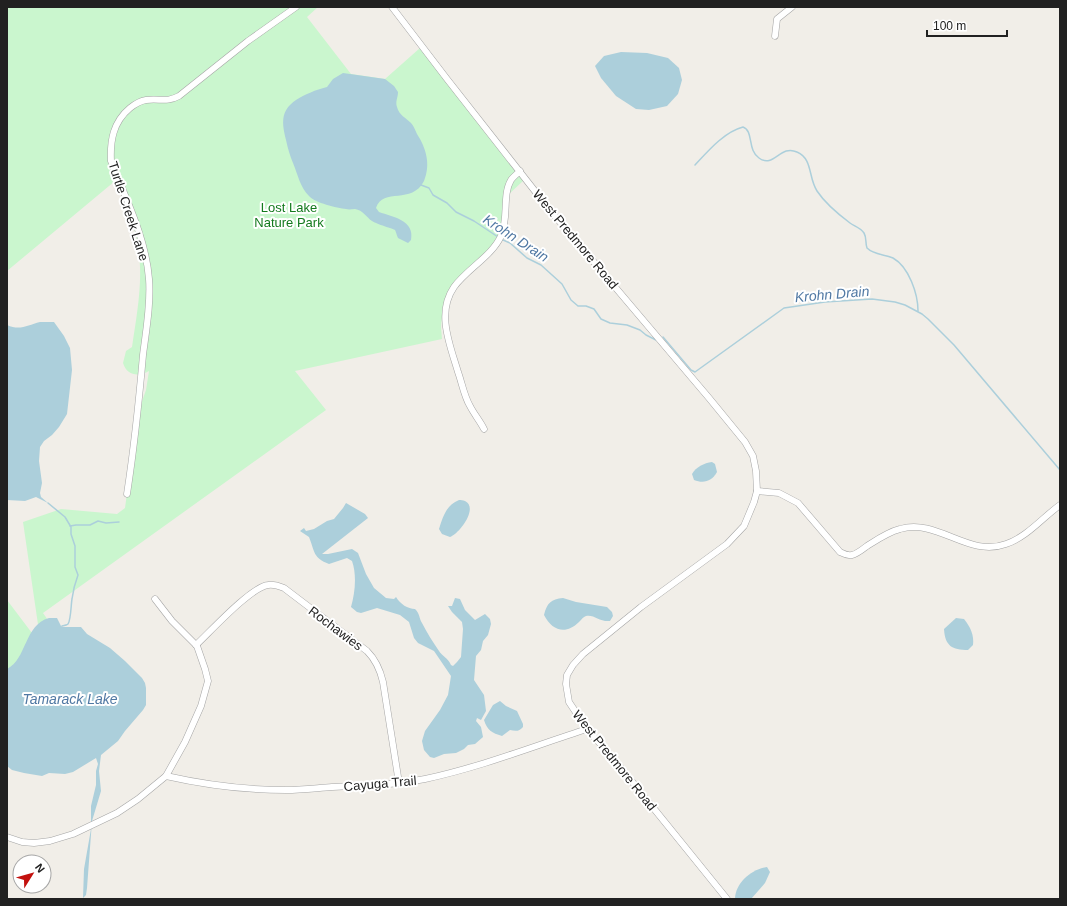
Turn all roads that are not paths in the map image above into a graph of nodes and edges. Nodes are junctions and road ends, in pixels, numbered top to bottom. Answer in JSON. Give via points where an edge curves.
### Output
{"nodes":[{"id":1,"x":296,"y":7,"type":"edge"},
{"id":2,"x":392,"y":7,"type":"edge"},
{"id":3,"x":792,"y":7,"type":"edge"},
{"id":4,"x":775,"y":36,"type":"dead end"},
{"id":5,"x":520,"y":171,"type":"junction"},
{"id":6,"x":484,"y":429,"type":"dead end"},
{"id":7,"x":757,"y":491,"type":"junction"},
{"id":8,"x":127,"y":494,"type":"dead end"},
{"id":9,"x":1060,"y":505,"type":"edge"},
{"id":10,"x":155,"y":599,"type":"dead end"},
{"id":11,"x":196,"y":645,"type":"junction"},
{"id":12,"x":588,"y":729,"type":"junction"},
{"id":13,"x":166,"y":776,"type":"junction"},
{"id":14,"x":399,"y":783,"type":"junction"},
{"id":15,"x":7,"y":837,"type":"edge"},
{"id":16,"x":726,"y":899,"type":"edge"}],
"edges":[{"from":1,"to":8,"type":"street","name":"Turtle Creek Lane","via":[[173,100],[146,100],[137,103],[118,120],[113,131],[111,161],[142,245],[149,279],[148,310]]},
{"from":2,"to":5,"type":"street","name":"West Predmore Road"},
{"from":3,"to":4,"type":"street","via":[[777,19]]},
{"from":5,"to":6,"type":"street","via":[[511,180],[507,192],[504,229],[500,238],[495,246],[460,279],[446,304],[446,329],[460,379],[469,405]]},
{"from":5,"to":7,"type":"street","name":"West Predmore Road","via":[[745,442],[753,456]]},
{"from":7,"to":9,"type":"street","via":[[779,494],[798,503],[840,552],[848,555],[856,553],[883,535],[915,527],[938,531],[979,547],[1005,545],[1028,531]]},
{"from":7,"to":12,"type":"street","name":"West Predmore Road","via":[[744,526],[727,544],[640,607],[573,665],[567,675],[567,695]]},
{"from":10,"to":11,"type":"street"},
{"from":11,"to":13,"type":"street","via":[[208,681],[201,706]]},
{"from":11,"to":14,"type":"street","name":"Rochawies","via":[[252,593],[268,585],[284,588],[367,651],[375,660],[383,682]]},
{"from":12,"to":14,"type":"street","name":"Cayuga Trail","via":[[473,766]]},
{"from":12,"to":16,"type":"street","name":"West Predmore Road"},
{"from":13,"to":14,"type":"street","name":"Cayuga Trail","via":[[194,783],[287,790]]},
{"from":13,"to":15,"type":"street","via":[[138,800],[85,829],[58,839],[34,843]]}]}
